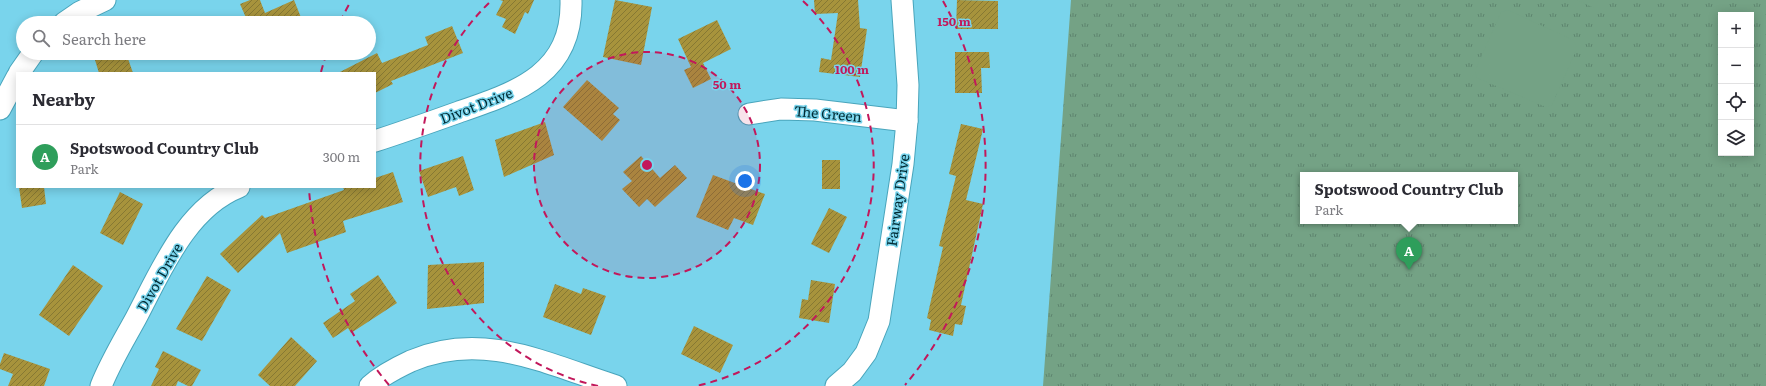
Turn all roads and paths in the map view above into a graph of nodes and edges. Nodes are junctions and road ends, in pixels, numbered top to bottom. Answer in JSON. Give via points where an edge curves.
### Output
{"nodes":[{"id":1,"x":105,"y":0,"type":"edge"},
{"id":2,"x":571,"y":0,"type":"edge"},
{"id":3,"x":902,"y":0,"type":"edge"},
{"id":4,"x":74,"y":16,"type":"edge"},
{"id":5,"x":28,"y":60,"type":"edge"},
{"id":6,"x":20,"y":72,"type":"edge"},
{"id":7,"x":16,"y":79,"type":"edge"},
{"id":8,"x":0,"y":109,"type":"edge"},
{"id":9,"x":749,"y":114,"type":"dead end"},
{"id":10,"x":907,"y":121,"type":"junction"},
{"id":11,"x":376,"y":142,"type":"edge"},
{"id":12,"x":238,"y":188,"type":"edge"},
{"id":13,"x":101,"y":386,"type":"edge"},
{"id":14,"x":370,"y":386,"type":"edge"},
{"id":15,"x":616,"y":386,"type":"edge"},
{"id":16,"x":836,"y":386,"type":"edge"}],
"edges":[{"from":1,"to":4,"type":"street"},
{"from":2,"to":11,"type":"street","name":"Divot Drive","via":[[570,24],[562,47],[547,67],[530,82],[498,99]]},
{"from":3,"to":10,"type":"street","name":"Fairway Drive","via":[[908,86]]},
{"from":5,"to":6,"type":"street"},
{"from":7,"to":8,"type":"street"},
{"from":9,"to":10,"type":"street","name":"The Green","via":[[808,110]]},
{"from":10,"to":16,"type":"street","name":"Fairway Drive","via":[[903,164],[879,321],[863,358]]},
{"from":12,"to":13,"type":"street","name":"Divot Drive","via":[[214,200],[184,233]]},
{"from":14,"to":15,"type":"street","via":[[393,369],[416,359],[444,351],[484,348],[521,355]]}]}
